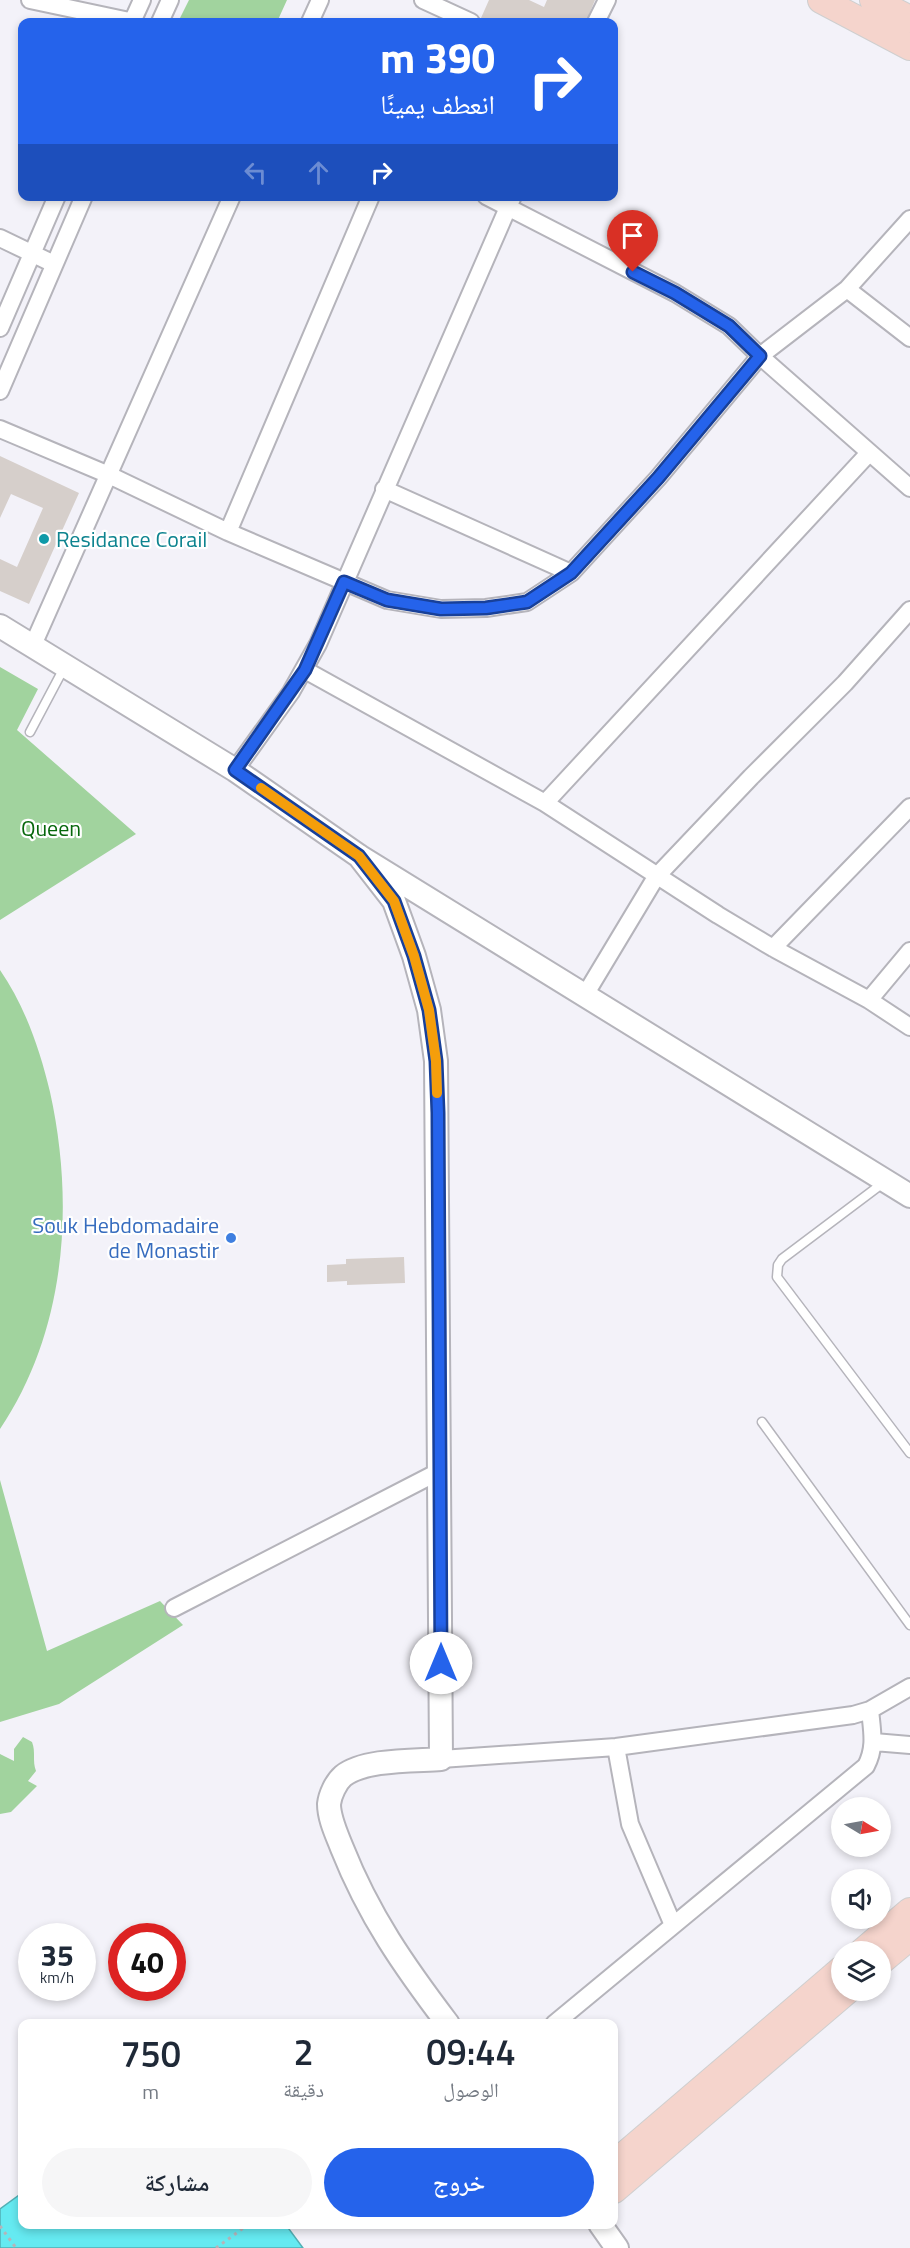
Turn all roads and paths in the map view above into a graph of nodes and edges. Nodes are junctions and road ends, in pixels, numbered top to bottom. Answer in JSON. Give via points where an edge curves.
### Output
{"nodes":[{"id":1,"x":30,"y":0,"type":"edge"},
{"id":2,"x":142,"y":0,"type":"edge"},
{"id":3,"x":170,"y":0,"type":"edge"},
{"id":4,"x":320,"y":0,"type":"edge"},
{"id":5,"x":423,"y":0,"type":"edge"},
{"id":6,"x":607,"y":0,"type":"edge"},
{"id":7,"x":821,"y":0,"type":"edge"},
{"id":8,"x":873,"y":0,"type":"edge"},
{"id":9,"x":114,"y":18,"type":"edge"},
{"id":10,"x":135,"y":18,"type":"edge"},
{"id":11,"x":162,"y":18,"type":"edge"},
{"id":12,"x":312,"y":18,"type":"edge"},
{"id":13,"x":462,"y":18,"type":"edge"},
{"id":14,"x":598,"y":18,"type":"edge"},
{"id":15,"x":910,"y":19,"type":"edge"},
{"id":16,"x":910,"y":47,"type":"edge"},
{"id":17,"x":55,"y":201,"type":"edge"},
{"id":18,"x":82,"y":201,"type":"edge"},
{"id":19,"x":230,"y":201,"type":"edge"},
{"id":20,"x":369,"y":201,"type":"edge"},
{"id":21,"x":510,"y":202,"type":"edge"},
{"id":22,"x":910,"y":219,"type":"edge"},
{"id":23,"x":0,"y":238,"type":"edge"},
{"id":24,"x":32,"y":254,"type":"junction"},
{"id":25,"x":54,"y":264,"type":"junction"},
{"id":26,"x":847,"y":289,"type":"junction"},
{"id":27,"x":0,"y":328,"type":"edge"},
{"id":28,"x":910,"y":338,"type":"edge"},
{"id":29,"x":760,"y":356,"type":"junction"},
{"id":30,"x":0,"y":391,"type":"edge"},
{"id":31,"x":0,"y":429,"type":"edge"},
{"id":32,"x":868,"y":453,"type":"junction"},
{"id":33,"x":109,"y":475,"type":"junction"},
{"id":34,"x":910,"y":488,"type":"edge"},
{"id":35,"x":384,"y":489,"type":"junction"},
{"id":36,"x":228,"y":532,"type":"junction"},
{"id":37,"x":571,"y":573,"type":"junction"},
{"id":38,"x":344,"y":582,"type":"junction"},
{"id":39,"x":909,"y":613,"type":"edge"},
{"id":40,"x":0,"y":626,"type":"edge"},
{"id":41,"x":33,"y":645,"type":"junction"},
{"id":42,"x":65,"y":665,"type":"junction"},
{"id":43,"x":305,"y":670,"type":"junction"},
{"id":44,"x":30,"y":732,"type":"dead end"},
{"id":45,"x":235,"y":770,"type":"junction"},
{"id":46,"x":545,"y":803,"type":"junction"},
{"id":47,"x":910,"y":807,"type":"edge"},
{"id":48,"x":359,"y":856,"type":"junction"},
{"id":49,"x":656,"y":877,"type":"junction"},
{"id":50,"x":773,"y":948,"type":"junction"},
{"id":51,"x":910,"y":951,"type":"edge"},
{"id":52,"x":585,"y":995,"type":"junction"},
{"id":53,"x":869,"y":1000,"type":"junction"},
{"id":54,"x":910,"y":1027,"type":"edge"},
{"id":55,"x":886,"y":1181,"type":"junction"},
{"id":56,"x":910,"y":1196,"type":"edge"},
{"id":57,"x":762,"y":1422,"type":"dead end"},
{"id":58,"x":910,"y":1453,"type":"edge"},
{"id":59,"x":440,"y":1471,"type":"junction"},
{"id":60,"x":174,"y":1608,"type":"dead end"},
{"id":61,"x":910,"y":1625,"type":"edge"},
{"id":62,"x":910,"y":1687,"type":"edge"},
{"id":63,"x":870,"y":1710,"type":"junction"},
{"id":64,"x":874,"y":1742,"type":"junction"},
{"id":65,"x":910,"y":1745,"type":"edge"},
{"id":66,"x":616,"y":1747,"type":"junction"},
{"id":67,"x":441,"y":1759,"type":"junction"},
{"id":68,"x":910,"y":1911,"type":"edge"},
{"id":69,"x":673,"y":1925,"type":"junction"},
{"id":70,"x":910,"y":1937,"type":"edge"},
{"id":71,"x":875,"y":1941,"type":"edge"},
{"id":72,"x":891,"y":1953,"type":"edge"},
{"id":73,"x":831,"y":1978,"type":"edge"},
{"id":74,"x":835,"y":2001,"type":"edge"},
{"id":75,"x":444,"y":2019,"type":"edge"},
{"id":76,"x":560,"y":2019,"type":"edge"},
{"id":77,"x":618,"y":2161,"type":"edge"},
{"id":78,"x":618,"y":2187,"type":"edge"},
{"id":79,"x":0,"y":2226,"type":"edge"},
{"id":80,"x":242,"y":2229,"type":"edge"},
{"id":81,"x":604,"y":2229,"type":"edge"},
{"id":82,"x":16,"y":2248,"type":"edge"},
{"id":83,"x":216,"y":2248,"type":"edge"},
{"id":84,"x":617,"y":2248,"type":"edge"}],
"edges":[{"from":1,"to":9,"type":"street"},
{"from":2,"to":10,"type":"street"},
{"from":3,"to":11,"type":"street"},
{"from":4,"to":12,"type":"street"},
{"from":5,"to":13,"type":"street"},
{"from":6,"to":14,"type":"street"},
{"from":7,"to":16,"type":"main road"},
{"from":8,"to":15,"type":"main road"},
{"from":17,"to":24,"type":"street"},
{"from":18,"to":25,"type":"street"},
{"from":19,"to":33,"type":"street"},
{"from":20,"to":36,"type":"street"},
{"from":21,"to":29,"type":"street","via":[[729,326]]},
{"from":21,"to":35,"type":"street"},
{"from":22,"to":26,"type":"street"},
{"from":23,"to":24,"type":"street"},
{"from":24,"to":25,"type":"street"},
{"from":24,"to":27,"type":"street"},
{"from":25,"to":30,"type":"street"},
{"from":26,"to":28,"type":"street"},
{"from":26,"to":29,"type":"street"},
{"from":29,"to":32,"type":"street"},
{"from":29,"to":37,"type":"street","via":[[658,478]]},
{"from":31,"to":33,"type":"street"},
{"from":32,"to":34,"type":"street"},
{"from":32,"to":46,"type":"street"},
{"from":33,"to":36,"type":"street"},
{"from":33,"to":41,"type":"street"},
{"from":35,"to":37,"type":"street"},
{"from":35,"to":38,"type":"street"},
{"from":36,"to":38,"type":"street"},
{"from":37,"to":38,"type":"street","via":[[527,602],[486,608],[441,609],[387,600]]},
{"from":38,"to":43,"type":"street"},
{"from":39,"to":49,"type":"street"},
{"from":40,"to":41,"type":"street"},
{"from":41,"to":42,"type":"street"},
{"from":42,"to":44,"type":"lane"},
{"from":42,"to":45,"type":"street"},
{"from":43,"to":45,"type":"street"},
{"from":43,"to":46,"type":"street"},
{"from":45,"to":48,"type":"street"},
{"from":46,"to":49,"type":"street"},
{"from":47,"to":50,"type":"street"},
{"from":48,"to":52,"type":"street"},
{"from":48,"to":59,"type":"street","via":[[394,901],[429,1010],[436,1061]]},
{"from":49,"to":50,"type":"street"},
{"from":49,"to":52,"type":"street"},
{"from":50,"to":53,"type":"street"},
{"from":51,"to":53,"type":"street"},
{"from":52,"to":55,"type":"street"},
{"from":53,"to":54,"type":"street"},
{"from":55,"to":56,"type":"street"},
{"from":55,"to":58,"type":"lane","via":[[782,1259],[777,1277]]},
{"from":57,"to":61,"type":"lane"},
{"from":59,"to":60,"type":"street"},
{"from":59,"to":67,"type":"street"},
{"from":62,"to":63,"type":"street"},
{"from":63,"to":64,"type":"street"},
{"from":63,"to":66,"type":"street"},
{"from":64,"to":65,"type":"street"},
{"from":64,"to":69,"type":"street","via":[[866,1766]]},
{"from":66,"to":67,"type":"street"},
{"from":66,"to":69,"type":"street","via":[[630,1824]]},
{"from":67,"to":75,"type":"street","via":[[357,1768],[343,1776],[330,1804],[332,1824],[369,1909]]},
{"from":68,"to":71,"type":"main road"},
{"from":69,"to":76,"type":"street"},
{"from":70,"to":72,"type":"main road"},
{"from":73,"to":77,"type":"main road"},
{"from":74,"to":78,"type":"main road"},
{"from":79,"to":82,"type":"path"},
{"from":80,"to":83,"type":"path"},
{"from":81,"to":84,"type":"street"}]}
